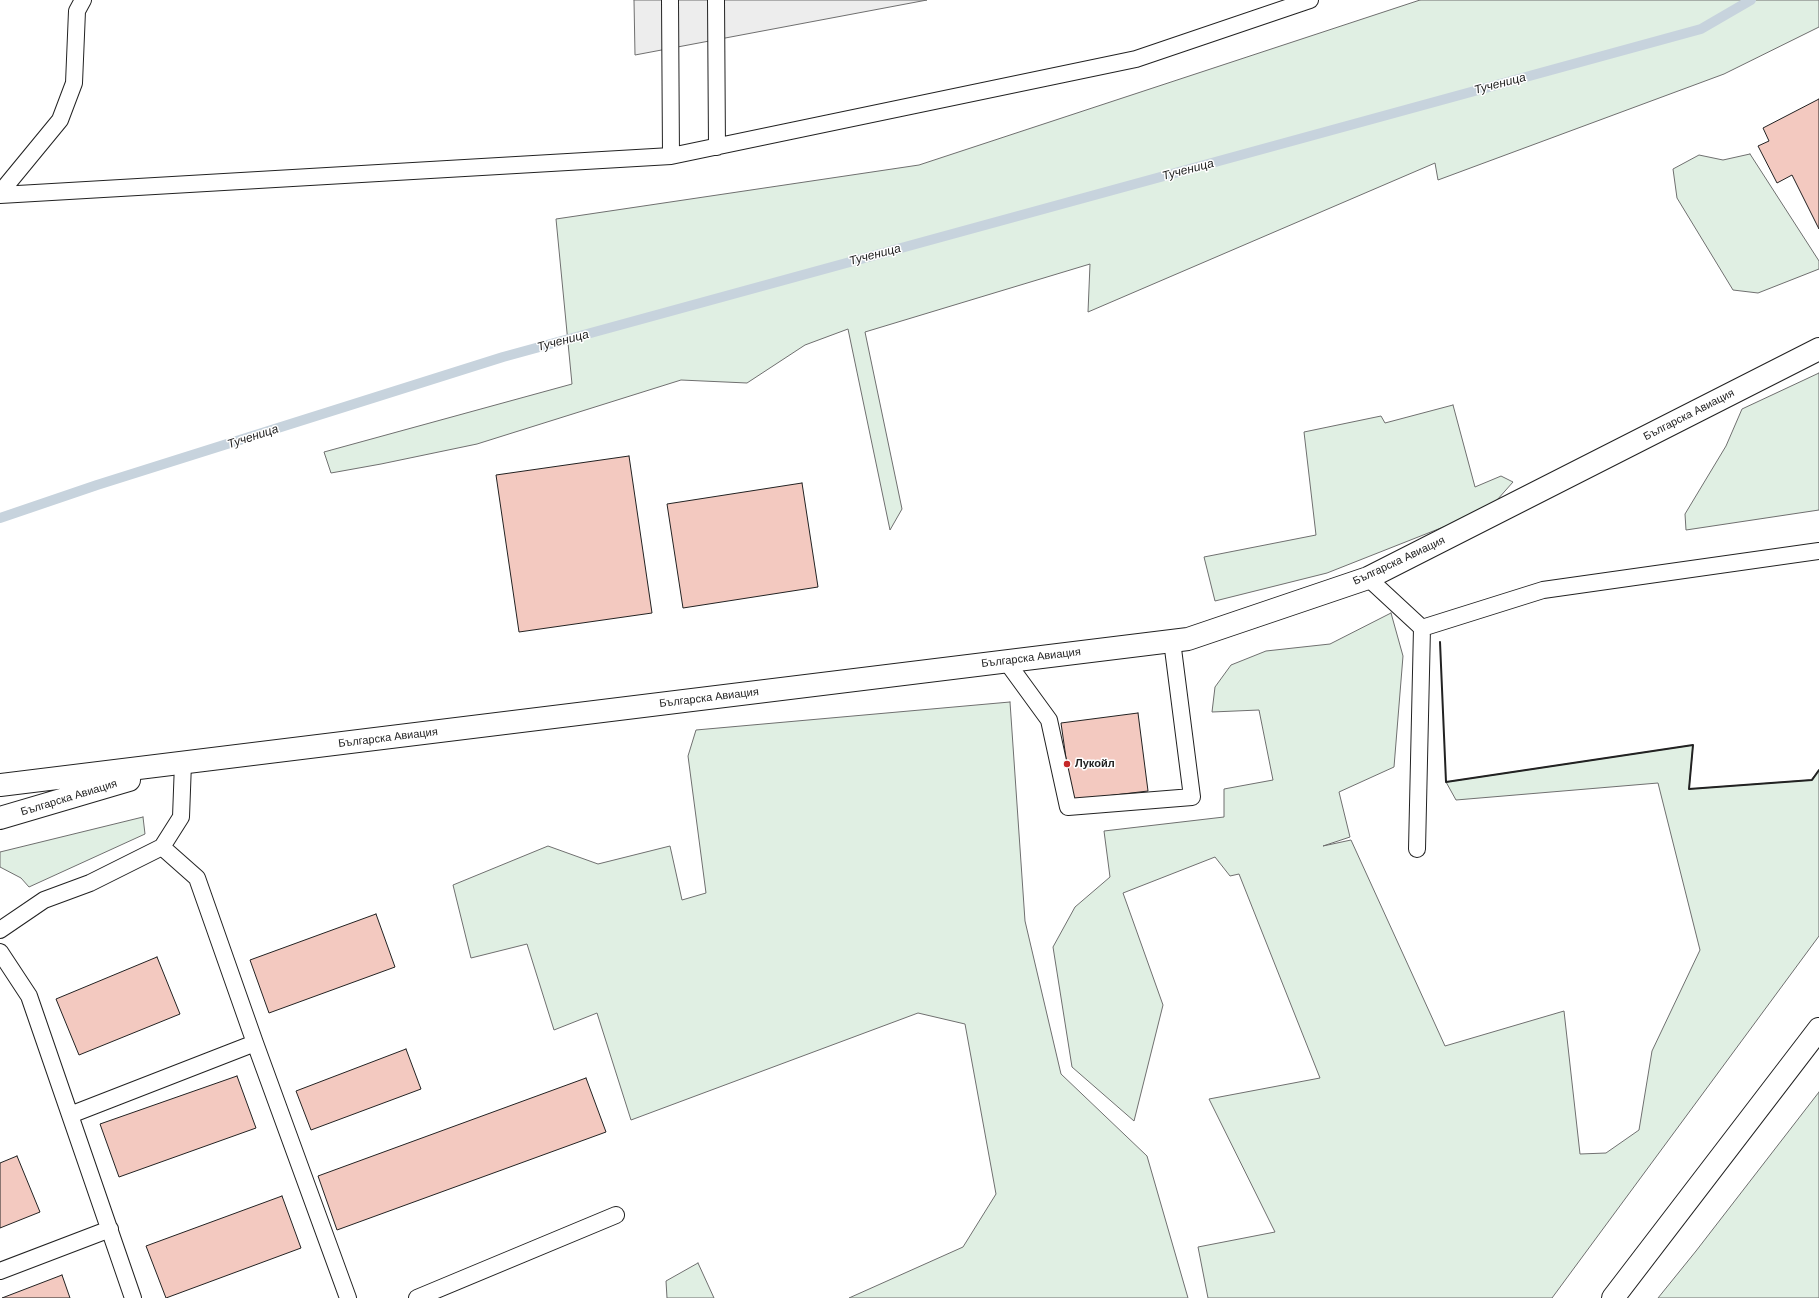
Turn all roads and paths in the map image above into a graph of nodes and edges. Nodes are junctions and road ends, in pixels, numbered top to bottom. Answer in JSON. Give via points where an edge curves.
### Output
{"nodes":[{"id":1,"x":83,"y":0,"type":"edge"},
{"id":2,"x":670,"y":0,"type":"edge"},
{"id":3,"x":716,"y":0,"type":"edge"},
{"id":4,"x":1310,"y":0,"type":"edge"},
{"id":5,"x":717,"y":146,"type":"junction"},
{"id":6,"x":671,"y":156,"type":"junction"},
{"id":7,"x":0,"y":194,"type":"edge"},
{"id":8,"x":1819,"y":349,"type":"edge"},
{"id":9,"x":1819,"y":551,"type":"edge"},
{"id":10,"x":1368,"y":578,"type":"junction"},
{"id":11,"x":1422,"y":628,"type":"junction"},
{"id":12,"x":1172,"y":641,"type":"junction"},
{"id":13,"x":1006,"y":662,"type":"junction"},
{"id":14,"x":183,"y":763,"type":"junction"},
{"id":15,"x":0,"y":785,"type":"edge"},
{"id":16,"x":0,"y":818,"type":"edge"},
{"id":17,"x":162,"y":847,"type":"junction"},
{"id":18,"x":1417,"y":849,"type":"dead end"},
{"id":19,"x":0,"y":930,"type":"edge"},
{"id":20,"x":0,"y":952,"type":"edge"},
{"id":21,"x":1819,"y":1029,"type":"edge"},
{"id":22,"x":255,"y":1043,"type":"junction"},
{"id":23,"x":70,"y":1115,"type":"junction"},
{"id":24,"x":616,"y":1215,"type":"dead end"},
{"id":25,"x":110,"y":1229,"type":"junction"},
{"id":26,"x":0,"y":1271,"type":"edge"},
{"id":27,"x":133,"y":1298,"type":"edge"},
{"id":28,"x":348,"y":1298,"type":"edge"},
{"id":29,"x":417,"y":1298,"type":"edge"},
{"id":30,"x":1613,"y":1298,"type":"edge"}],
"edges":[{"from":1,"to":7,"type":"lane","via":[[77,11],[74,83],[60,120]]},
{"from":2,"to":6,"type":"lane"},
{"from":3,"to":5,"type":"lane"},
{"from":4,"to":5,"type":"lane","via":[[1136,59]]},
{"from":5,"to":6,"type":"lane"},
{"from":6,"to":7,"type":"lane"},
{"from":8,"to":10,"type":"main road","name":"Българска Авиация"},
{"from":9,"to":11,"type":"lane","via":[[1543,590]]},
{"from":10,"to":11,"type":"lane"},
{"from":10,"to":12,"type":"main road","name":"Българска Авиация","via":[[1188,639]]},
{"from":11,"to":18,"type":"lane"},
{"from":12,"to":13,"type":"main road","name":"Българска Авиация"},
{"from":12,"to":13,"type":"lane","via":[[1192,797],[1068,807],[1049,720]]},
{"from":13,"to":14,"type":"main road","name":"Българска Авиация"},
{"from":14,"to":15,"type":"main road","name":"Българска Авиация"},
{"from":14,"to":16,"type":"main road","name":"Българска Авиация"},
{"from":14,"to":17,"type":"lane","via":[[181,817]]},
{"from":17,"to":19,"type":"lane","via":[[90,883],[44,900]]},
{"from":17,"to":22,"type":"lane","via":[[197,878]]},
{"from":20,"to":23,"type":"lane","via":[[29,996]]},
{"from":21,"to":30,"type":"main road"},
{"from":22,"to":23,"type":"lane"},
{"from":22,"to":28,"type":"lane"},
{"from":23,"to":25,"type":"lane"},
{"from":24,"to":29,"type":"lane"},
{"from":25,"to":26,"type":"lane"},
{"from":25,"to":27,"type":"lane"}]}
